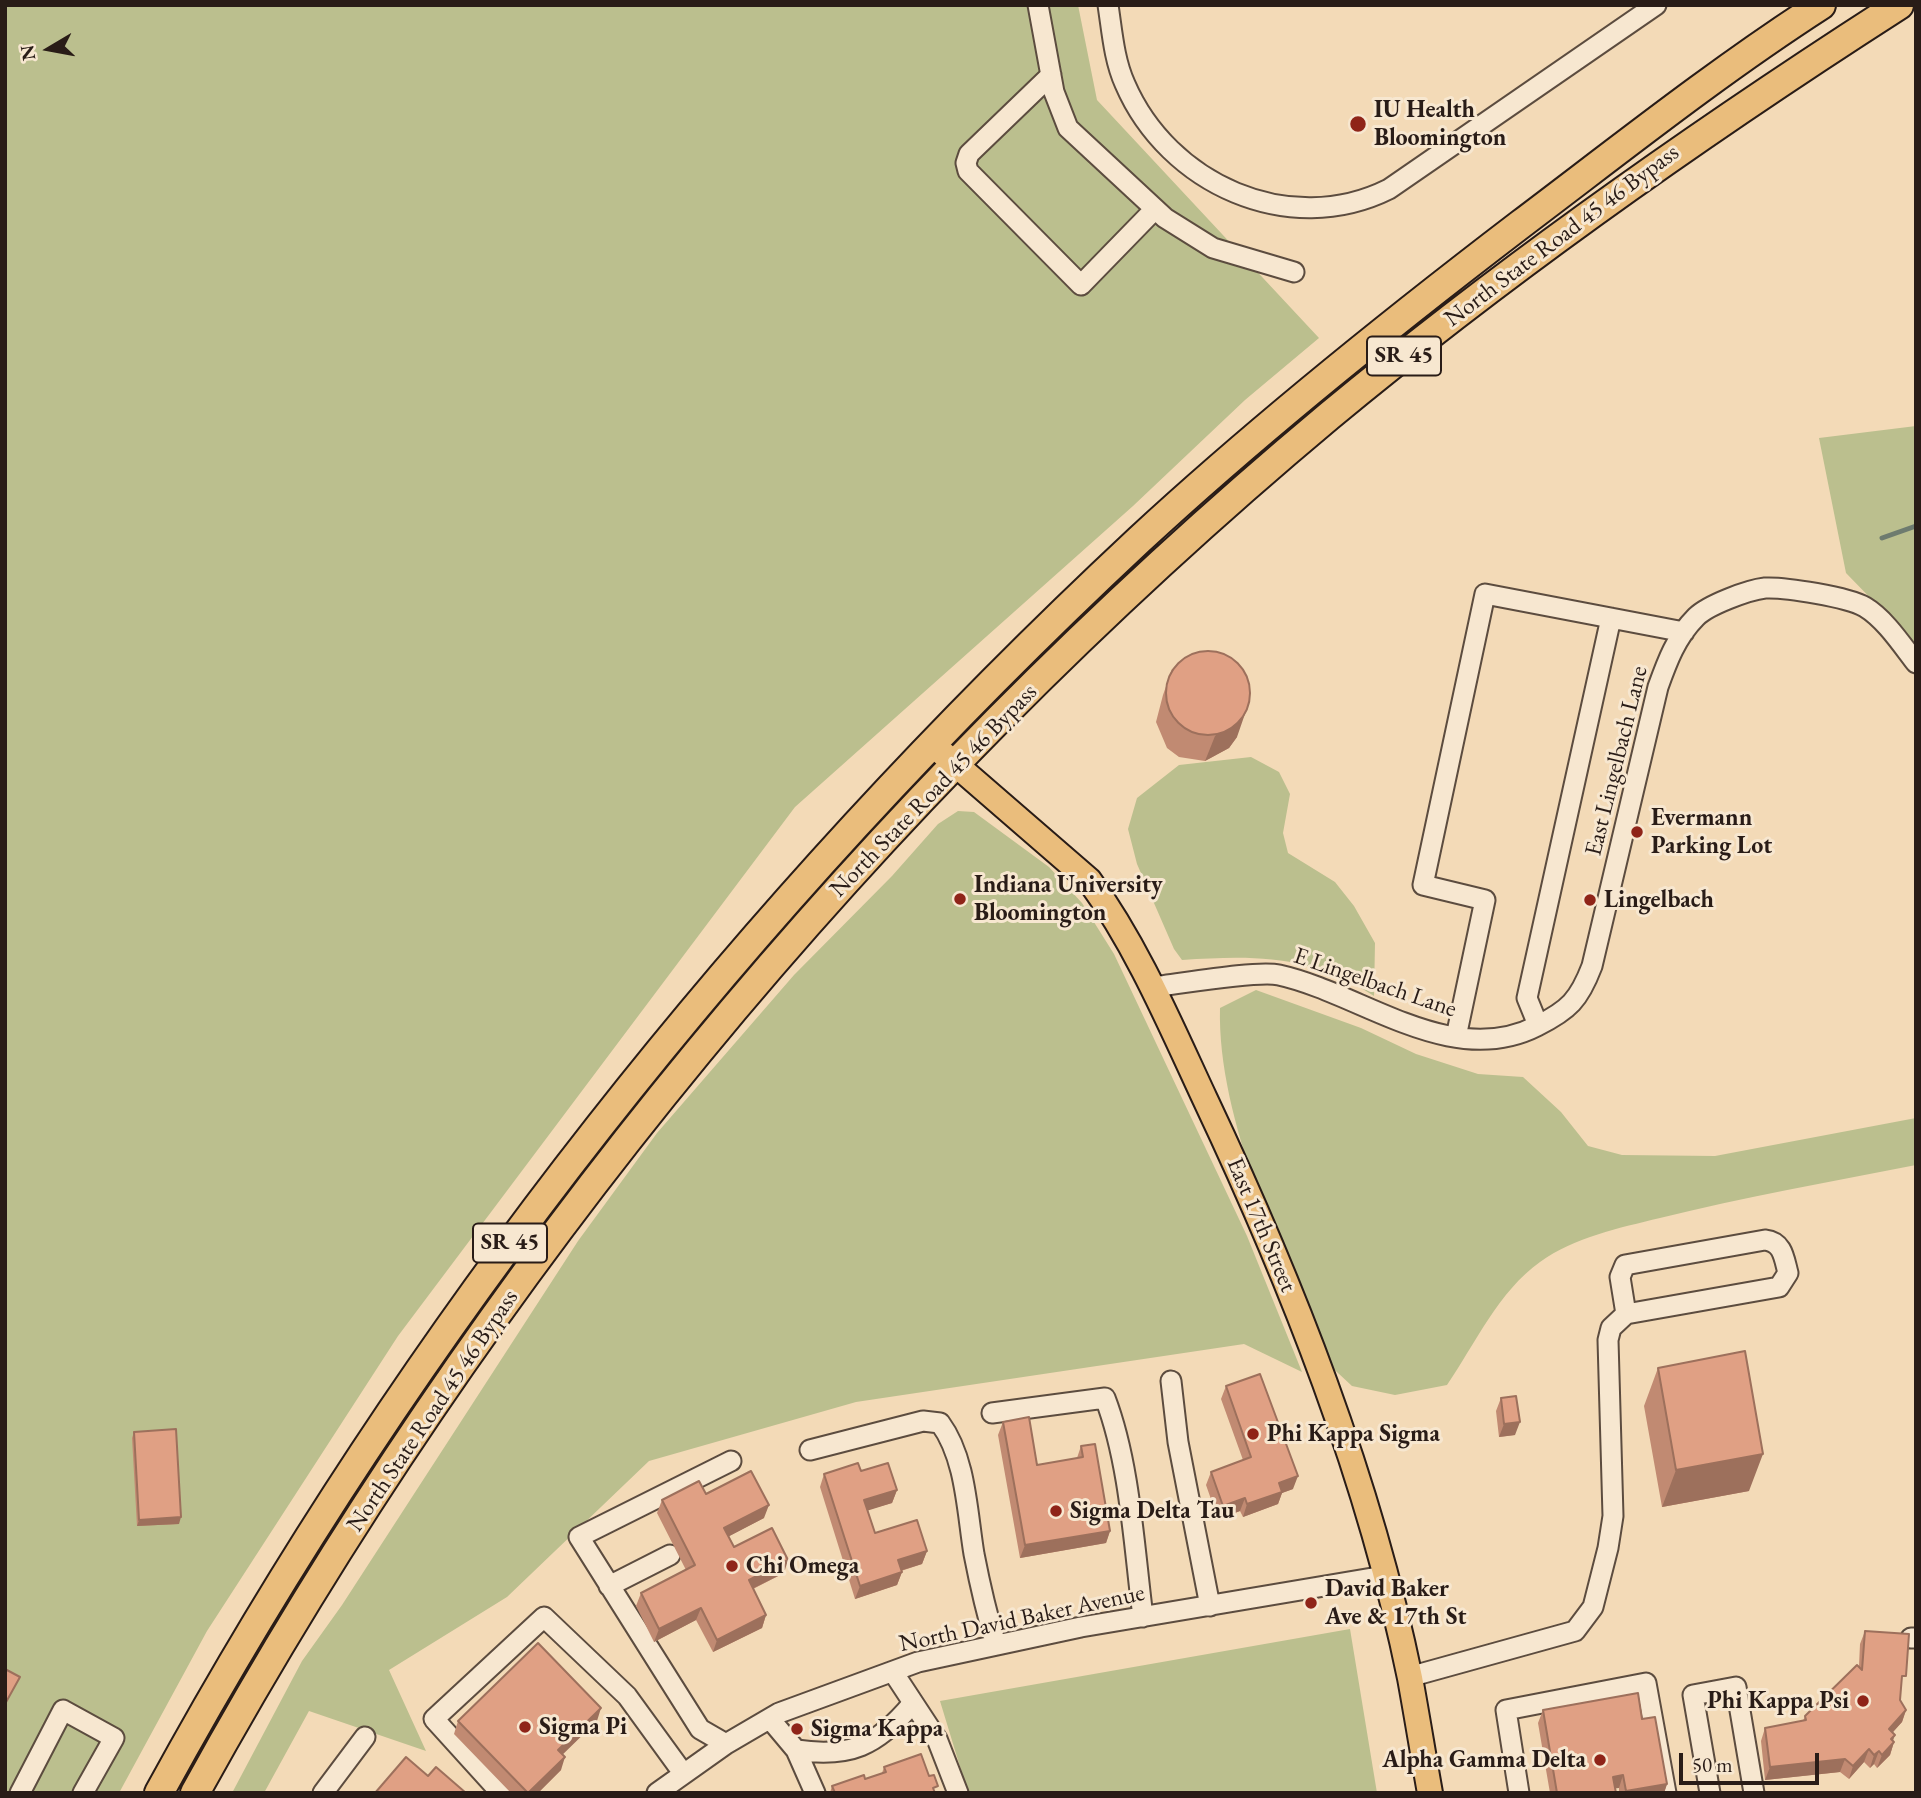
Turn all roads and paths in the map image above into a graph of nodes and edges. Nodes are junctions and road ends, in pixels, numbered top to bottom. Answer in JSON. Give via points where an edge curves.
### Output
{"nodes":[{"id":1,"x":1038,"y":5,"type":"edge"},
{"id":2,"x":1108,"y":5,"type":"edge"},
{"id":3,"x":1657,"y":5,"type":"edge"},
{"id":4,"x":1821,"y":5,"type":"edge"},
{"id":5,"x":1899,"y":5,"type":"edge"},
{"id":6,"x":1051,"y":75,"type":"junction"},
{"id":7,"x":1155,"y":209,"type":"junction"},
{"id":8,"x":1294,"y":272,"type":"dead end"},
{"id":9,"x":1611,"y":618,"type":"junction"},
{"id":10,"x":1684,"y":632,"type":"junction"},
{"id":11,"x":1916,"y":663,"type":"edge"},
{"id":12,"x":932,"y":744,"type":"junction"},
{"id":13,"x":957,"y":765,"type":"junction"},
{"id":14,"x":1592,"y":966,"type":"joint"},
{"id":15,"x":1152,"y":987,"type":"junction"},
{"id":16,"x":1538,"y":1026,"type":"junction"},
{"id":17,"x":1456,"y":1037,"type":"junction"},
{"id":18,"x":1626,"y":1314,"type":"junction"},
{"id":19,"x":1171,"y":1381,"type":"dead end"},
{"id":20,"x":992,"y":1413,"type":"dead end"},
{"id":21,"x":810,"y":1450,"type":"dead end"},
{"id":22,"x":731,"y":1461,"type":"dead end"},
{"id":23,"x":670,"y":1555,"type":"dead end"},
{"id":24,"x":1384,"y":1576,"type":"junction"},
{"id":25,"x":609,"y":1586,"type":"junction"},
{"id":26,"x":1210,"y":1606,"type":"junction"},
{"id":27,"x":1143,"y":1616,"type":"junction"},
{"id":28,"x":996,"y":1645,"type":"junction"},
{"id":29,"x":894,"y":1672,"type":"junction"},
{"id":30,"x":1409,"y":1676,"type":"junction"},
{"id":31,"x":912,"y":1704,"type":"junction"},
{"id":32,"x":770,"y":1718,"type":"junction"},
{"id":33,"x":365,"y":1737,"type":"dead end"},
{"id":34,"x":726,"y":1744,"type":"junction"},
{"id":35,"x":796,"y":1750,"type":"junction"},
{"id":36,"x":683,"y":1773,"type":"junction"},
{"id":37,"x":20,"y":1793,"type":"edge"},
{"id":38,"x":83,"y":1793,"type":"edge"},
{"id":39,"x":159,"y":1793,"type":"edge"},
{"id":40,"x":195,"y":1793,"type":"edge"},
{"id":41,"x":323,"y":1793,"type":"edge"},
{"id":42,"x":501,"y":1793,"type":"edge"},
{"id":43,"x":657,"y":1793,"type":"edge"},
{"id":44,"x":815,"y":1793,"type":"edge"},
{"id":45,"x":958,"y":1793,"type":"edge"},
{"id":46,"x":1430,"y":1793,"type":"edge"},
{"id":47,"x":1519,"y":1793,"type":"edge"},
{"id":48,"x":1666,"y":1793,"type":"edge"},
{"id":49,"x":1710,"y":1793,"type":"edge"},
{"id":50,"x":1754,"y":1793,"type":"edge"}],
"edges":[{"from":1,"to":6,"type":"street"},
{"from":2,"to":3,"type":"street","via":[[1125,86],[1177,158],[1238,196],[1308,207],[1370,198],[1389,189]]},
{"from":4,"to":12,"type":"highway","number":"SR 45","via":[[1598,166],[1363,347],[1141,538]]},
{"from":5,"to":13,"type":"highway","name":"North State Road 45 46 Bypass","number":"SR 45","via":[[1608,200],[1365,387],[1164,561]]},
{"from":6,"to":7,"type":"street","via":[[1068,128]]},
{"from":6,"to":7,"type":"street","via":[[969,154],[968,171],[1081,285]]},
{"from":7,"to":8,"type":"street","via":[[1213,248]]},
{"from":9,"to":10,"type":"street"},
{"from":9,"to":16,"type":"street","via":[[1527,998]]},
{"from":9,"to":17,"type":"street","via":[[1485,594],[1423,885],[1485,900]]},
{"from":10,"to":11,"type":"street","name":"East Lingelbach Lane","via":[[1697,615],[1732,597],[1765,588],[1812,592],[1865,607]]},
{"from":10,"to":14,"type":"street","name":"East Lingelbach Lane","via":[[1673,646],[1658,687]]},
{"from":12,"to":13,"type":"main road","name":"East 17th Street"},
{"from":12,"to":39,"type":"highway","name":"North State Road 45 46 Bypass","number":"SR 45","via":[[713,986],[521,1227],[335,1497]]},
{"from":13,"to":15,"type":"main road","name":"East 17th Street","via":[[1088,880],[1107,904]]},
{"from":13,"to":40,"type":"highway","name":"North State Road 45 46 Bypass","number":"SR 45","via":[[856,870],[728,1016],[541,1255],[439,1397],[336,1555]]},
{"from":14,"to":16,"type":"street","name":"E Lingelbach Lane","via":[[1581,995]]},
{"from":15,"to":17,"type":"street","name":"E Lingelbach Lane","via":[[1275,974],[1320,986],[1382,1015]]},
{"from":15,"to":24,"type":"main road","name":"East 17th Street","via":[[1244,1181],[1300,1319],[1343,1438]]},
{"from":16,"to":17,"type":"street","name":"E Lingelbach Lane","via":[[1493,1040]]},
{"from":18,"to":18,"type":"street","via":[[1620,1277],[1625,1265],[1765,1240],[1783,1251],[1788,1273],[1779,1287]]},
{"from":18,"to":30,"type":"street","via":[[1611,1328],[1608,1340],[1613,1516],[1593,1607],[1575,1631]]},
{"from":19,"to":26,"type":"street","via":[[1178,1442]]},
{"from":20,"to":27,"type":"street","via":[[1105,1398],[1114,1422]]},
{"from":21,"to":28,"type":"street","via":[[923,1421],[940,1423],[949,1436],[962,1482]]},
{"from":22,"to":25,"type":"street","via":[[579,1536]]},
{"from":23,"to":25,"type":"street"},
{"from":24,"to":26,"type":"street","name":"North David Baker Avenue"},
{"from":24,"to":30,"type":"main road","name":"East 17th Street"},
{"from":25,"to":34,"type":"street","via":[[700,1729]]},
{"from":26,"to":27,"type":"street","name":"North David Baker Avenue"},
{"from":27,"to":28,"type":"street","name":"North David Baker Avenue"},
{"from":28,"to":29,"type":"street","name":"North David Baker Avenue","via":[[918,1662]]},
{"from":29,"to":31,"type":"street"},
{"from":29,"to":32,"type":"street","name":"North David Baker Avenue"},
{"from":30,"to":46,"type":"main road","name":"East 17th Street"},
{"from":31,"to":35,"type":"street","via":[[871,1744],[824,1754]]},
{"from":31,"to":45,"type":"street","via":[[937,1739]]},
{"from":32,"to":34,"type":"street","name":"North David Baker Avenue"},
{"from":32,"to":35,"type":"street"},
{"from":33,"to":41,"type":"street"},
{"from":34,"to":36,"type":"street","name":"North David Baker Avenue"},
{"from":35,"to":44,"type":"street"},
{"from":36,"to":42,"type":"street","via":[[627,1696],[544,1617],[434,1719]]},
{"from":36,"to":43,"type":"street","name":"North David Baker Avenue"},
{"from":37,"to":38,"type":"street","via":[[63,1710],[114,1738]]},
{"from":47,"to":48,"type":"street","via":[[1506,1710],[1646,1684]]},
{"from":49,"to":50,"type":"street","via":[[1693,1695],[1736,1687]]}]}
